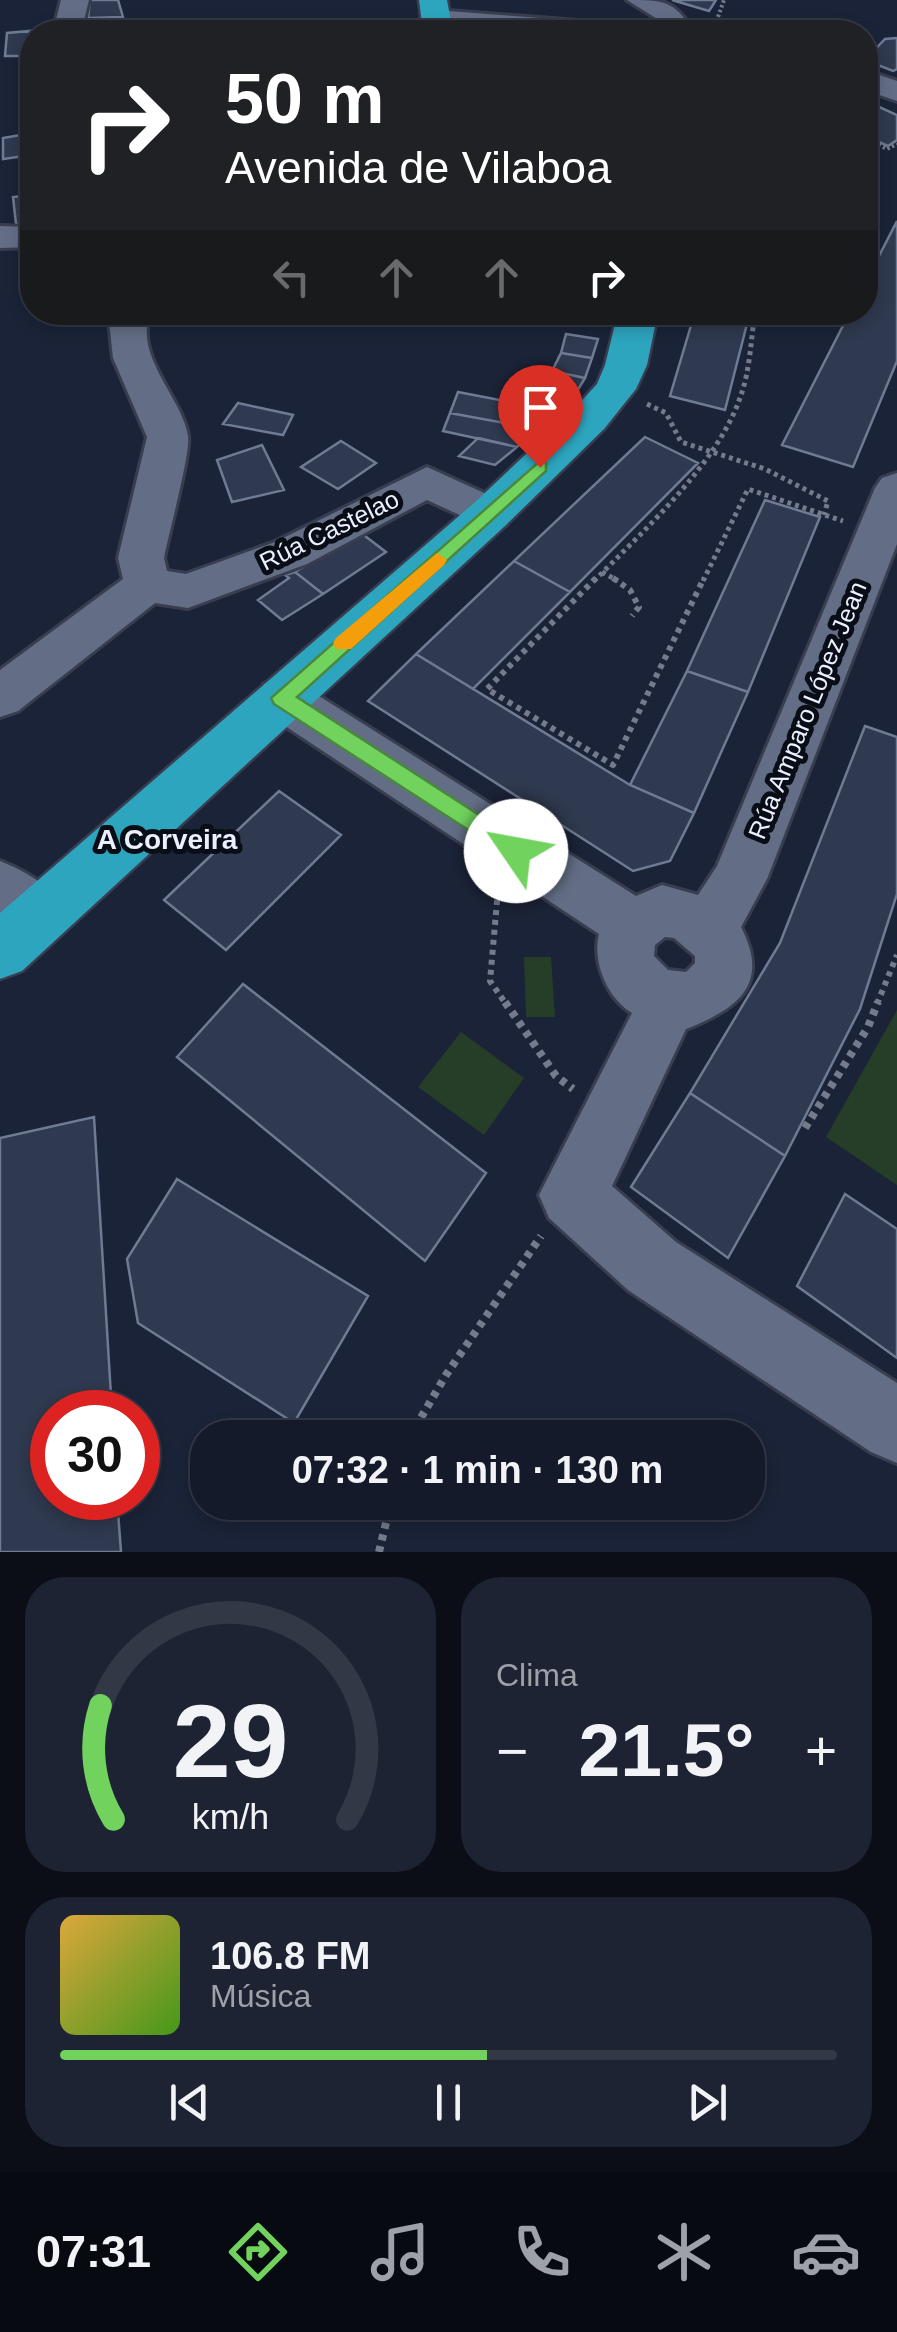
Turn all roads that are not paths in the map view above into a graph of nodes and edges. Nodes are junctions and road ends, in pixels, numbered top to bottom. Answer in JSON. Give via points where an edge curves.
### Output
{"nodes":[{"id":1,"x":477,"y":0,"type":"edge"},
{"id":2,"x":643,"y":3,"type":"edge"},
{"id":3,"x":522,"y":20,"type":"edge"},
{"id":4,"x":673,"y":20,"type":"edge"},
{"id":5,"x":129,"y":325,"type":"edge"},
{"id":6,"x":635,"y":325,"type":"edge"},
{"id":7,"x":888,"y":511,"type":"edge"},
{"id":8,"x":490,"y":514,"type":"junction"},
{"id":9,"x":146,"y":585,"type":"junction"},
{"id":10,"x":0,"y":698,"type":"edge"},
{"id":11,"x":282,"y":698,"type":"junction"},
{"id":12,"x":13,"y":918,"type":"edge"},
{"id":13,"x":634,"y":924,"type":"junction"},
{"id":14,"x":709,"y":928,"type":"junction"},
{"id":15,"x":669,"y":1000,"type":"junction"},
{"id":16,"x":897,"y":1426,"type":"edge"}],
"edges":[{"from":1,"to":3,"type":"street"},
{"from":2,"to":4,"type":"street"},
{"from":5,"to":9,"type":"street","via":[[133,358],[168,437],[140,558]]},
{"from":6,"to":8,"type":"highway","via":[[614,389]]},
{"from":7,"to":14,"type":"street","name":"Rúa Amparo López Jean","via":[[739,879]]},
{"from":8,"to":9,"type":"street","name":"Rúa Castelao","via":[[427,482],[291,554],[188,590]]},
{"from":8,"to":11,"type":"highway"},
{"from":9,"to":10,"type":"street"},
{"from":11,"to":12,"type":"highway"},
{"from":11,"to":13,"type":"street"},
{"from":13,"to":14,"type":"street","via":[[647,915],[679,912]]},
{"from":13,"to":15,"type":"street","via":[[626,962],[642,986]]},
{"from":14,"to":15,"type":"street","via":[[724,962],[719,979],[707,993]]},
{"from":15,"to":16,"type":"street","via":[[572,1195],[652,1266]]}]}
